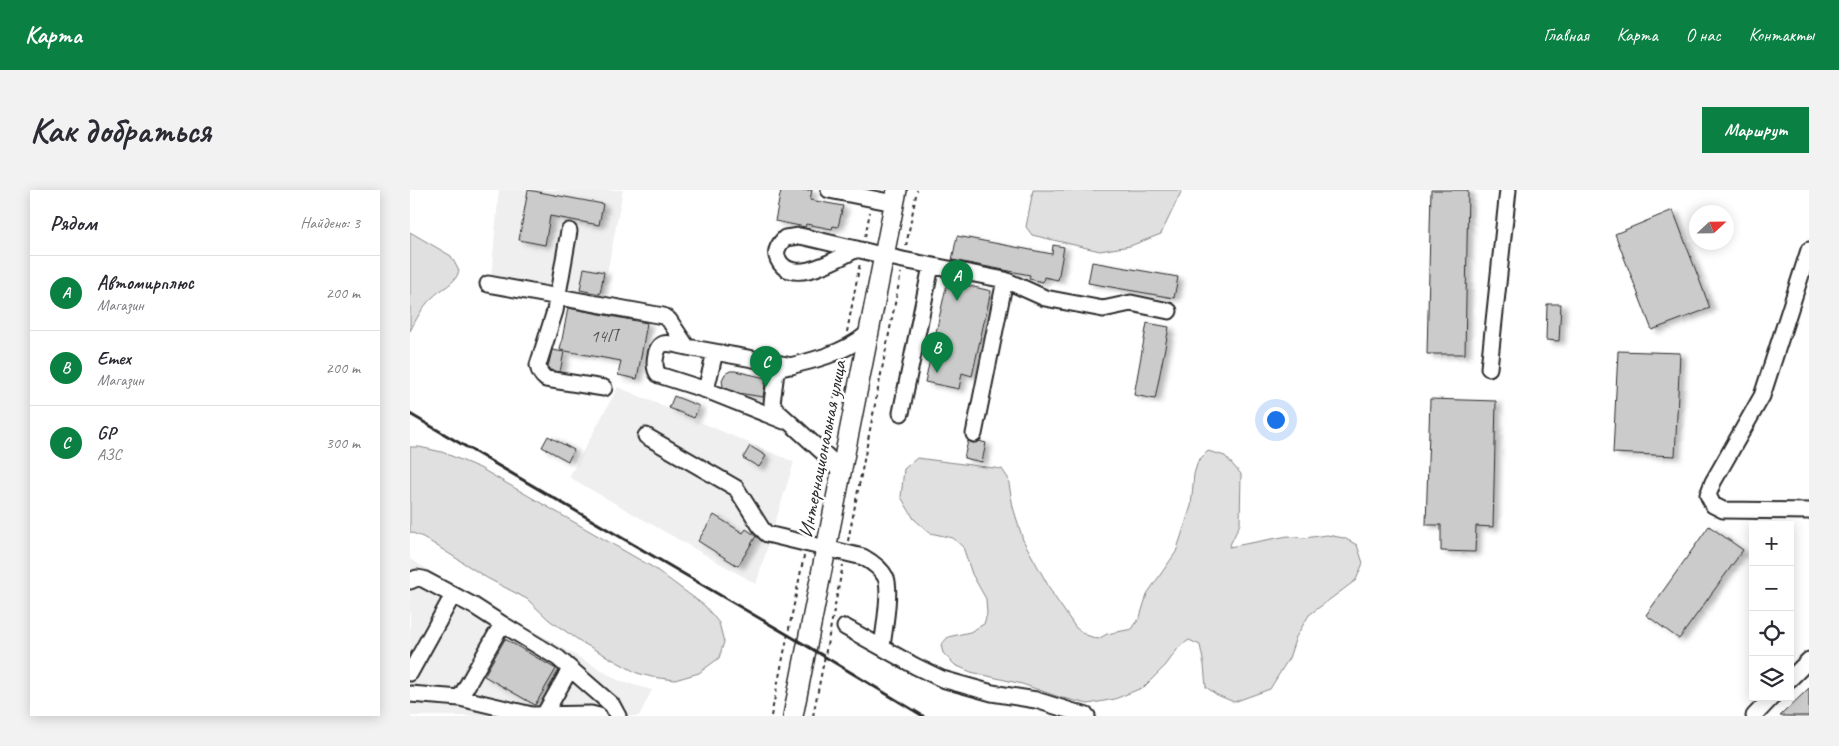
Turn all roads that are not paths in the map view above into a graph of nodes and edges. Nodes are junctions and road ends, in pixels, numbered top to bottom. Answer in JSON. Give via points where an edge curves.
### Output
{"nodes":[{"id":1,"x":828,"y":190,"type":"edge"},
{"id":2,"x":1508,"y":190,"type":"edge"},
{"id":3,"x":895,"y":196,"type":"edge"},
{"id":4,"x":569,"y":231,"type":"dead end"},
{"id":5,"x":857,"y":249,"type":"dead end"},
{"id":6,"x":1809,"y":250,"type":"edge"},
{"id":7,"x":883,"y":256,"type":"junction"},
{"id":8,"x":931,"y":266,"type":"junction"},
{"id":9,"x":1005,"y":280,"type":"junction"},
{"id":10,"x":488,"y":284,"type":"dead end"},
{"id":11,"x":558,"y":296,"type":"junction"},
{"id":12,"x":1169,"y":311,"type":"dead end"},
{"id":13,"x":867,"y":334,"type":"junction"},
{"id":14,"x":687,"y":347,"type":"junction"},
{"id":15,"x":715,"y":352,"type":"junction"},
{"id":16,"x":792,"y":366,"type":"junction"},
{"id":17,"x":1488,"y":368,"type":"dead end"},
{"id":18,"x":604,"y":388,"type":"dead end"},
{"id":19,"x":706,"y":390,"type":"junction"},
{"id":20,"x":901,"y":413,"type":"dead end"},
{"id":21,"x":790,"y":423,"type":"junction"},
{"id":22,"x":974,"y":434,"type":"dead end"},
{"id":23,"x":646,"y":436,"type":"dead end"},
{"id":24,"x":841,"y":473,"type":"junction"},
{"id":25,"x":1809,"y":511,"type":"edge"},
{"id":26,"x":826,"y":549,"type":"junction"},
{"id":27,"x":410,"y":581,"type":"edge"},
{"id":28,"x":453,"y":594,"type":"junction"},
{"id":29,"x":502,"y":624,"type":"junction"},
{"id":30,"x":845,"y":627,"type":"dead end"},
{"id":31,"x":882,"y":646,"type":"junction"},
{"id":32,"x":1809,"y":660,"type":"edge"},
{"id":33,"x":570,"y":669,"type":"junction"},
{"id":34,"x":410,"y":672,"type":"edge"},
{"id":35,"x":1794,"y":675,"type":"edge"},
{"id":36,"x":410,"y":694,"type":"edge"},
{"id":37,"x":460,"y":698,"type":"junction"},
{"id":38,"x":1768,"y":701,"type":"edge"},
{"id":39,"x":544,"y":715,"type":"edge"},
{"id":40,"x":599,"y":716,"type":"edge"},
{"id":41,"x":618,"y":716,"type":"edge"},
{"id":42,"x":793,"y":716,"type":"edge"},
{"id":43,"x":1087,"y":716,"type":"edge"},
{"id":44,"x":1754,"y":716,"type":"edge"}],
"edges":[{"from":1,"to":3,"type":"street"},
{"from":2,"to":17,"type":"street"},
{"from":3,"to":7,"type":"main road","name":"Интернациональная улица"},
{"from":4,"to":11,"type":"street"},
{"from":5,"to":7,"type":"street"},
{"from":6,"to":25,"type":"street","via":[[1762,396],[1708,495],[1713,505],[1723,510]]},
{"from":7,"to":8,"type":"street"},
{"from":7,"to":13,"type":"main road","name":"Интернациональная улица"},
{"from":8,"to":9,"type":"street"},
{"from":8,"to":20,"type":"street"},
{"from":9,"to":12,"type":"street","via":[[1045,298],[1103,309],[1131,303]]},
{"from":9,"to":22,"type":"street"},
{"from":10,"to":11,"type":"street"},
{"from":11,"to":14,"type":"street","via":[[663,316]]},
{"from":11,"to":18,"type":"street","via":[[538,365],[541,375],[546,379]]},
{"from":13,"to":16,"type":"street","via":[[843,350]]},
{"from":13,"to":24,"type":"main road","name":"Интернациональная улица"},
{"from":14,"to":15,"type":"street"},
{"from":14,"to":19,"type":"street","via":[[661,344],[654,367],[656,372]]},
{"from":15,"to":16,"type":"street"},
{"from":15,"to":19,"type":"street"},
{"from":16,"to":21,"type":"street","via":[[776,372],[772,403]]},
{"from":19,"to":21,"type":"street"},
{"from":21,"to":24,"type":"street","via":[[830,458]]},
{"from":23,"to":26,"type":"street","via":[[736,488],[767,534]]},
{"from":24,"to":26,"type":"main road","name":"Интернациональная улица"},
{"from":26,"to":31,"type":"street","via":[[870,561],[887,580]]},
{"from":26,"to":42,"type":"main road","name":"Интернациональная улица"},
{"from":27,"to":28,"type":"street","via":[[423,579]]},
{"from":28,"to":29,"type":"street"},
{"from":28,"to":34,"type":"street"},
{"from":29,"to":33,"type":"street","via":[[558,658]]},
{"from":29,"to":37,"type":"street"},
{"from":30,"to":31,"type":"street"},
{"from":31,"to":43,"type":"street","via":[[915,666],[957,684],[1036,700]]},
{"from":32,"to":35,"type":"street"},
{"from":33,"to":39,"type":"street"},
{"from":33,"to":41,"type":"street","via":[[612,705]]},
{"from":36,"to":37,"type":"street"},
{"from":37,"to":39,"type":"street"},
{"from":38,"to":44,"type":"street"},
{"from":39,"to":40,"type":"street"}]}
